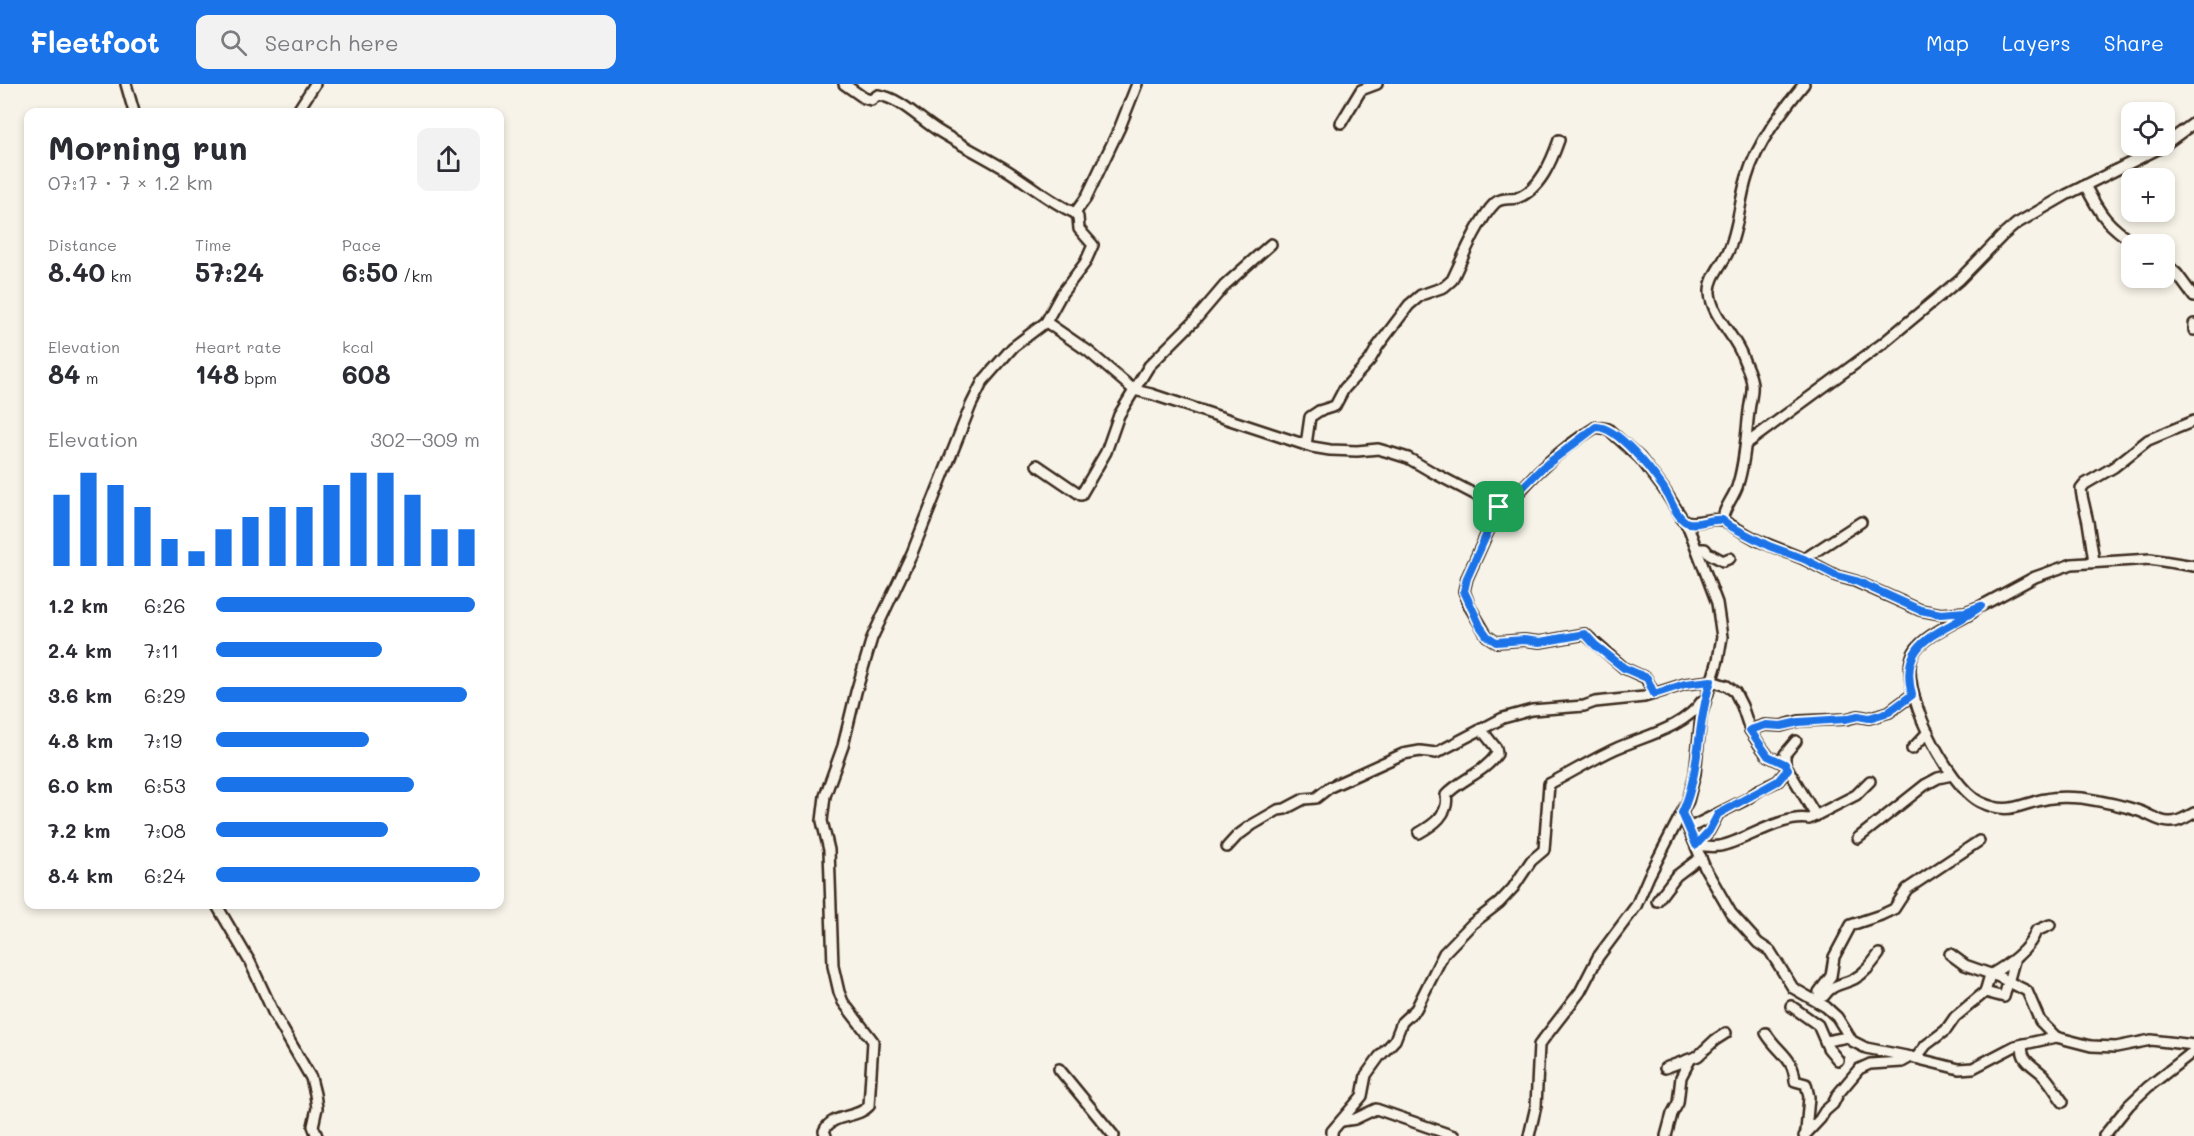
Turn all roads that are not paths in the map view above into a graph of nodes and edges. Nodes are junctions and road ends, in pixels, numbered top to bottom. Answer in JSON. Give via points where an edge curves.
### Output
{"nodes":[{"id":1,"x":126,"y":84,"type":"edge"},
{"id":2,"x":315,"y":84,"type":"edge"},
{"id":3,"x":844,"y":84,"type":"edge"},
{"id":4,"x":1137,"y":84,"type":"edge"},
{"id":5,"x":1377,"y":84,"type":"edge"},
{"id":6,"x":1804,"y":84,"type":"edge"},
{"id":7,"x":133,"y":108,"type":"edge"},
{"id":8,"x":300,"y":108,"type":"edge"},
{"id":9,"x":1341,"y":123,"type":"dead end"},
{"id":10,"x":2194,"y":123,"type":"edge"},
{"id":11,"x":2175,"y":137,"type":"edge"},
{"id":12,"x":1559,"y":140,"type":"dead end"},
{"id":13,"x":2142,"y":156,"type":"edge"},
{"id":14,"x":2085,"y":185,"type":"junction"},
{"id":15,"x":1075,"y":213,"type":"junction"},
{"id":16,"x":2122,"y":234,"type":"edge"},
{"id":17,"x":1271,"y":244,"type":"dead end"},
{"id":18,"x":2175,"y":271,"type":"edge"},
{"id":19,"x":2194,"y":297,"type":"edge"},
{"id":20,"x":1046,"y":322,"type":"junction"},
{"id":21,"x":2194,"y":324,"type":"edge"},
{"id":22,"x":2194,"y":330,"type":"edge"},
{"id":23,"x":1134,"y":390,"type":"junction"},
{"id":24,"x":2194,"y":421,"type":"edge"},
{"id":25,"x":1746,"y":444,"type":"junction"},
{"id":26,"x":1306,"y":445,"type":"junction"},
{"id":27,"x":1037,"y":465,"type":"dead end"},
{"id":28,"x":1499,"y":507,"type":"junction"},
{"id":29,"x":1682,"y":520,"type":"junction"},
{"id":30,"x":1722,"y":520,"type":"junction"},
{"id":31,"x":1861,"y":522,"type":"dead end"},
{"id":32,"x":1698,"y":549,"type":"junction"},
{"id":33,"x":1730,"y":558,"type":"dead end"},
{"id":34,"x":1804,"y":559,"type":"junction"},
{"id":35,"x":2094,"y":561,"type":"junction"},
{"id":36,"x":2194,"y":566,"type":"edge"},
{"id":37,"x":1981,"y":606,"type":"junction"},
{"id":38,"x":1711,"y":681,"type":"junction"},
{"id":39,"x":1654,"y":694,"type":"junction"},
{"id":40,"x":1912,"y":695,"type":"junction"},
{"id":41,"x":1706,"y":696,"type":"junction"},
{"id":42,"x":1481,"y":729,"type":"junction"},
{"id":43,"x":1750,"y":730,"type":"junction"},
{"id":44,"x":1928,"y":732,"type":"junction"},
{"id":45,"x":1796,"y":741,"type":"dead end"},
{"id":46,"x":1912,"y":749,"type":"dead end"},
{"id":47,"x":1786,"y":767,"type":"junction"},
{"id":48,"x":1952,"y":775,"type":"junction"},
{"id":49,"x":1870,"y":781,"type":"dead end"},
{"id":50,"x":1682,"y":813,"type":"junction"},
{"id":51,"x":2194,"y":813,"type":"edge"},
{"id":52,"x":1718,"y":814,"type":"junction"},
{"id":53,"x":1816,"y":816,"type":"junction"},
{"id":54,"x":1689,"y":828,"type":"junction"},
{"id":55,"x":1419,"y":833,"type":"dead end"},
{"id":56,"x":1858,"y":838,"type":"dead end"},
{"id":57,"x":1979,"y":841,"type":"dead end"},
{"id":58,"x":1696,"y":845,"type":"junction"},
{"id":59,"x":1227,"y":847,"type":"dead end"},
{"id":60,"x":1701,"y":857,"type":"junction"},
{"id":61,"x":1657,"y":901,"type":"dead end"},
{"id":62,"x":219,"y":909,"type":"edge"},
{"id":63,"x":2050,"y":925,"type":"dead end"},
{"id":64,"x":1879,"y":954,"type":"dead end"},
{"id":65,"x":1950,"y":954,"type":"dead end"},
{"id":66,"x":2014,"y":961,"type":"junction"},
{"id":67,"x":1990,"y":975,"type":"junction"},
{"id":68,"x":2009,"y":982,"type":"junction"},
{"id":69,"x":1985,"y":992,"type":"junction"},
{"id":70,"x":1819,"y":1003,"type":"junction"},
{"id":71,"x":1791,"y":1006,"type":"dead end"},
{"id":72,"x":1726,"y":1033,"type":"dead end"},
{"id":73,"x":1766,"y":1033,"type":"dead end"},
{"id":74,"x":2052,"y":1034,"type":"junction"},
{"id":75,"x":1848,"y":1037,"type":"junction"},
{"id":76,"x":1826,"y":1041,"type":"junction"},
{"id":77,"x":2023,"y":1044,"type":"junction"},
{"id":78,"x":2194,"y":1045,"type":"edge"},
{"id":79,"x":2194,"y":1051,"type":"edge"},
{"id":80,"x":1913,"y":1057,"type":"junction"},
{"id":81,"x":1690,"y":1060,"type":"junction"},
{"id":82,"x":1838,"y":1060,"type":"dead end"},
{"id":83,"x":1665,"y":1068,"type":"dead end"},
{"id":84,"x":1059,"y":1069,"type":"dead end"},
{"id":85,"x":2063,"y":1102,"type":"dead end"},
{"id":86,"x":1342,"y":1121,"type":"junction"},
{"id":87,"x":1533,"y":1134,"type":"edge"},
{"id":88,"x":1805,"y":1134,"type":"edge"},
{"id":89,"x":317,"y":1136,"type":"edge"},
{"id":90,"x":826,"y":1136,"type":"edge"},
{"id":91,"x":1114,"y":1136,"type":"edge"},
{"id":92,"x":1332,"y":1136,"type":"edge"},
{"id":93,"x":1454,"y":1136,"type":"edge"},
{"id":94,"x":1666,"y":1136,"type":"edge"},
{"id":95,"x":2104,"y":1136,"type":"edge"}],
"edges":[{"from":1,"to":7,"type":"street"},
{"from":2,"to":8,"type":"street"},
{"from":3,"to":15,"type":"street","via":[[864,98],[871,100],[878,95],[900,103],[937,130]]},
{"from":4,"to":15,"type":"street","via":[[1086,198]]},
{"from":5,"to":9,"type":"street","via":[[1361,90]]},
{"from":6,"to":25,"type":"street","via":[[1752,164],[1733,238],[1710,288],[1716,311],[1743,356],[1752,382]]},
{"from":10,"to":11,"type":"street"},
{"from":12,"to":26,"type":"street","via":[[1535,186],[1516,198],[1501,199],[1485,217],[1452,280],[1409,305],[1335,406],[1310,417]]},
{"from":13,"to":14,"type":"street"},
{"from":14,"to":16,"type":"street","via":[[2100,213]]},
{"from":14,"to":25,"type":"street","via":[[2016,224],[1959,280],[1882,344]]},
{"from":15,"to":20,"type":"street","via":[[1079,229],[1093,245]]},
{"from":17,"to":23,"type":"street","via":[[1166,347]]},
{"from":18,"to":19,"type":"street"},
{"from":20,"to":23,"type":"street"},
{"from":20,"to":90,"type":"street","via":[[1013,347],[983,381],[971,405],[873,638],[825,796],[822,821],[829,850],[833,966],[841,998],[871,1037],[874,1050],[868,1106],[862,1112],[828,1124]]},
{"from":21,"to":22,"type":"street"},
{"from":23,"to":26,"type":"street"},
{"from":23,"to":27,"type":"street","via":[[1081,495]]},
{"from":24,"to":35,"type":"street","via":[[2148,440],[2081,489]]},
{"from":25,"to":30,"type":"street","via":[[1738,483]]},
{"from":26,"to":28,"type":"street","via":[[1357,452],[1378,449],[1408,458]]},
{"from":28,"to":29,"type":"street","via":[[1514,500],[1542,468],[1571,444],[1600,427],[1608,429],[1640,458]]},
{"from":28,"to":39,"type":"street","via":[[1464,591],[1487,636],[1496,642],[1540,642],[1585,634],[1624,668],[1647,678]]},
{"from":29,"to":30,"type":"street"},
{"from":29,"to":32,"type":"street"},
{"from":30,"to":34,"type":"street","via":[[1757,540]]},
{"from":31,"to":34,"type":"street"},
{"from":32,"to":33,"type":"street","via":[[1706,549],[1723,561]]},
{"from":32,"to":38,"type":"street","via":[[1722,626],[1721,649]]},
{"from":34,"to":37,"type":"street","via":[[1920,610],[1941,614]]},
{"from":35,"to":36,"type":"street","via":[[2150,559]]},
{"from":35,"to":37,"type":"street","via":[[2049,571]]},
{"from":37,"to":40,"type":"street","via":[[1918,646],[1909,668]]},
{"from":38,"to":39,"type":"street"},
{"from":38,"to":41,"type":"street"},
{"from":38,"to":43,"type":"street","via":[[1735,692]]},
{"from":39,"to":42,"type":"street","via":[[1532,710]]},
{"from":40,"to":43,"type":"street","via":[[1889,712],[1869,718],[1766,725]]},
{"from":40,"to":44,"type":"street"},
{"from":41,"to":50,"type":"street","via":[[1692,788]]},
{"from":41,"to":86,"type":"street","via":[[1695,712],[1673,725],[1613,750],[1549,784],[1544,850],[1499,903],[1444,952],[1416,1009],[1402,1022],[1395,1040],[1378,1056],[1366,1076],[1362,1096]]},
{"from":42,"to":55,"type":"street","via":[[1497,754],[1446,795],[1443,813]]},
{"from":42,"to":59,"type":"street","via":[[1436,753],[1403,754],[1330,787],[1316,798],[1278,810],[1252,825]]},
{"from":43,"to":47,"type":"street","via":[[1768,756]]},
{"from":44,"to":46,"type":"street"},
{"from":44,"to":48,"type":"street"},
{"from":45,"to":47,"type":"street","via":[[1785,754]]},
{"from":47,"to":52,"type":"street","via":[[1778,781]]},
{"from":47,"to":53,"type":"street"},
{"from":48,"to":51,"type":"street","via":[[1977,801],[2007,809],[2065,797],[2132,808],[2166,822]]},
{"from":48,"to":56,"type":"street","via":[[1925,785]]},
{"from":49,"to":53,"type":"street","via":[[1856,795]]},
{"from":50,"to":54,"type":"street"},
{"from":50,"to":87,"type":"street","via":[[1636,906],[1598,957],[1580,992],[1539,1045]]},
{"from":52,"to":54,"type":"street"},
{"from":52,"to":58,"type":"street"},
{"from":53,"to":58,"type":"street","via":[[1800,817],[1719,846]]},
{"from":54,"to":58,"type":"street"},
{"from":57,"to":70,"type":"street","via":[[1907,889],[1894,909],[1851,925],[1834,957],[1831,976],[1819,992]]},
{"from":58,"to":60,"type":"street"},
{"from":60,"to":61,"type":"street","via":[[1676,876]]},
{"from":60,"to":70,"type":"street","via":[[1731,913],[1770,951],[1793,988]]},
{"from":62,"to":89,"type":"street","via":[[311,1078]]},
{"from":63,"to":66,"type":"street","via":[[2036,932]]},
{"from":64,"to":70,"type":"street","via":[[1869,970],[1829,989]]},
{"from":65,"to":67,"type":"street"},
{"from":66,"to":67,"type":"street"},
{"from":66,"to":68,"type":"street"},
{"from":67,"to":68,"type":"street"},
{"from":67,"to":69,"type":"street"},
{"from":68,"to":69,"type":"street","via":[[2004,997]]},
{"from":68,"to":74,"type":"street","via":[[2027,991],[2040,1021]]},
{"from":69,"to":80,"type":"street"},
{"from":70,"to":75,"type":"street","via":[[1837,1017]]},
{"from":71,"to":76,"type":"street","via":[[1818,1025]]},
{"from":72,"to":81,"type":"street"},
{"from":73,"to":88,"type":"street","via":[[1794,1068],[1795,1081],[1806,1084],[1809,1097]]},
{"from":74,"to":77,"type":"street"},
{"from":74,"to":78,"type":"street","via":[[2079,1044],[2105,1047],[2151,1040]]},
{"from":75,"to":76,"type":"street"},
{"from":75,"to":80,"type":"street","via":[[1876,1051]]},
{"from":76,"to":82,"type":"street"},
{"from":77,"to":80,"type":"street","via":[[1973,1068],[1959,1069]]},
{"from":77,"to":85,"type":"street","via":[[2023,1057],[2046,1077]]},
{"from":79,"to":95,"type":"street","via":[[2148,1087]]},
{"from":80,"to":88,"type":"street","via":[[1859,1069]]},
{"from":81,"to":83,"type":"street"},
{"from":81,"to":94,"type":"street","via":[[1681,1077],[1678,1103]]},
{"from":84,"to":91,"type":"street"},
{"from":86,"to":92,"type":"street"},
{"from":86,"to":93,"type":"street","via":[[1376,1109]]}]}
